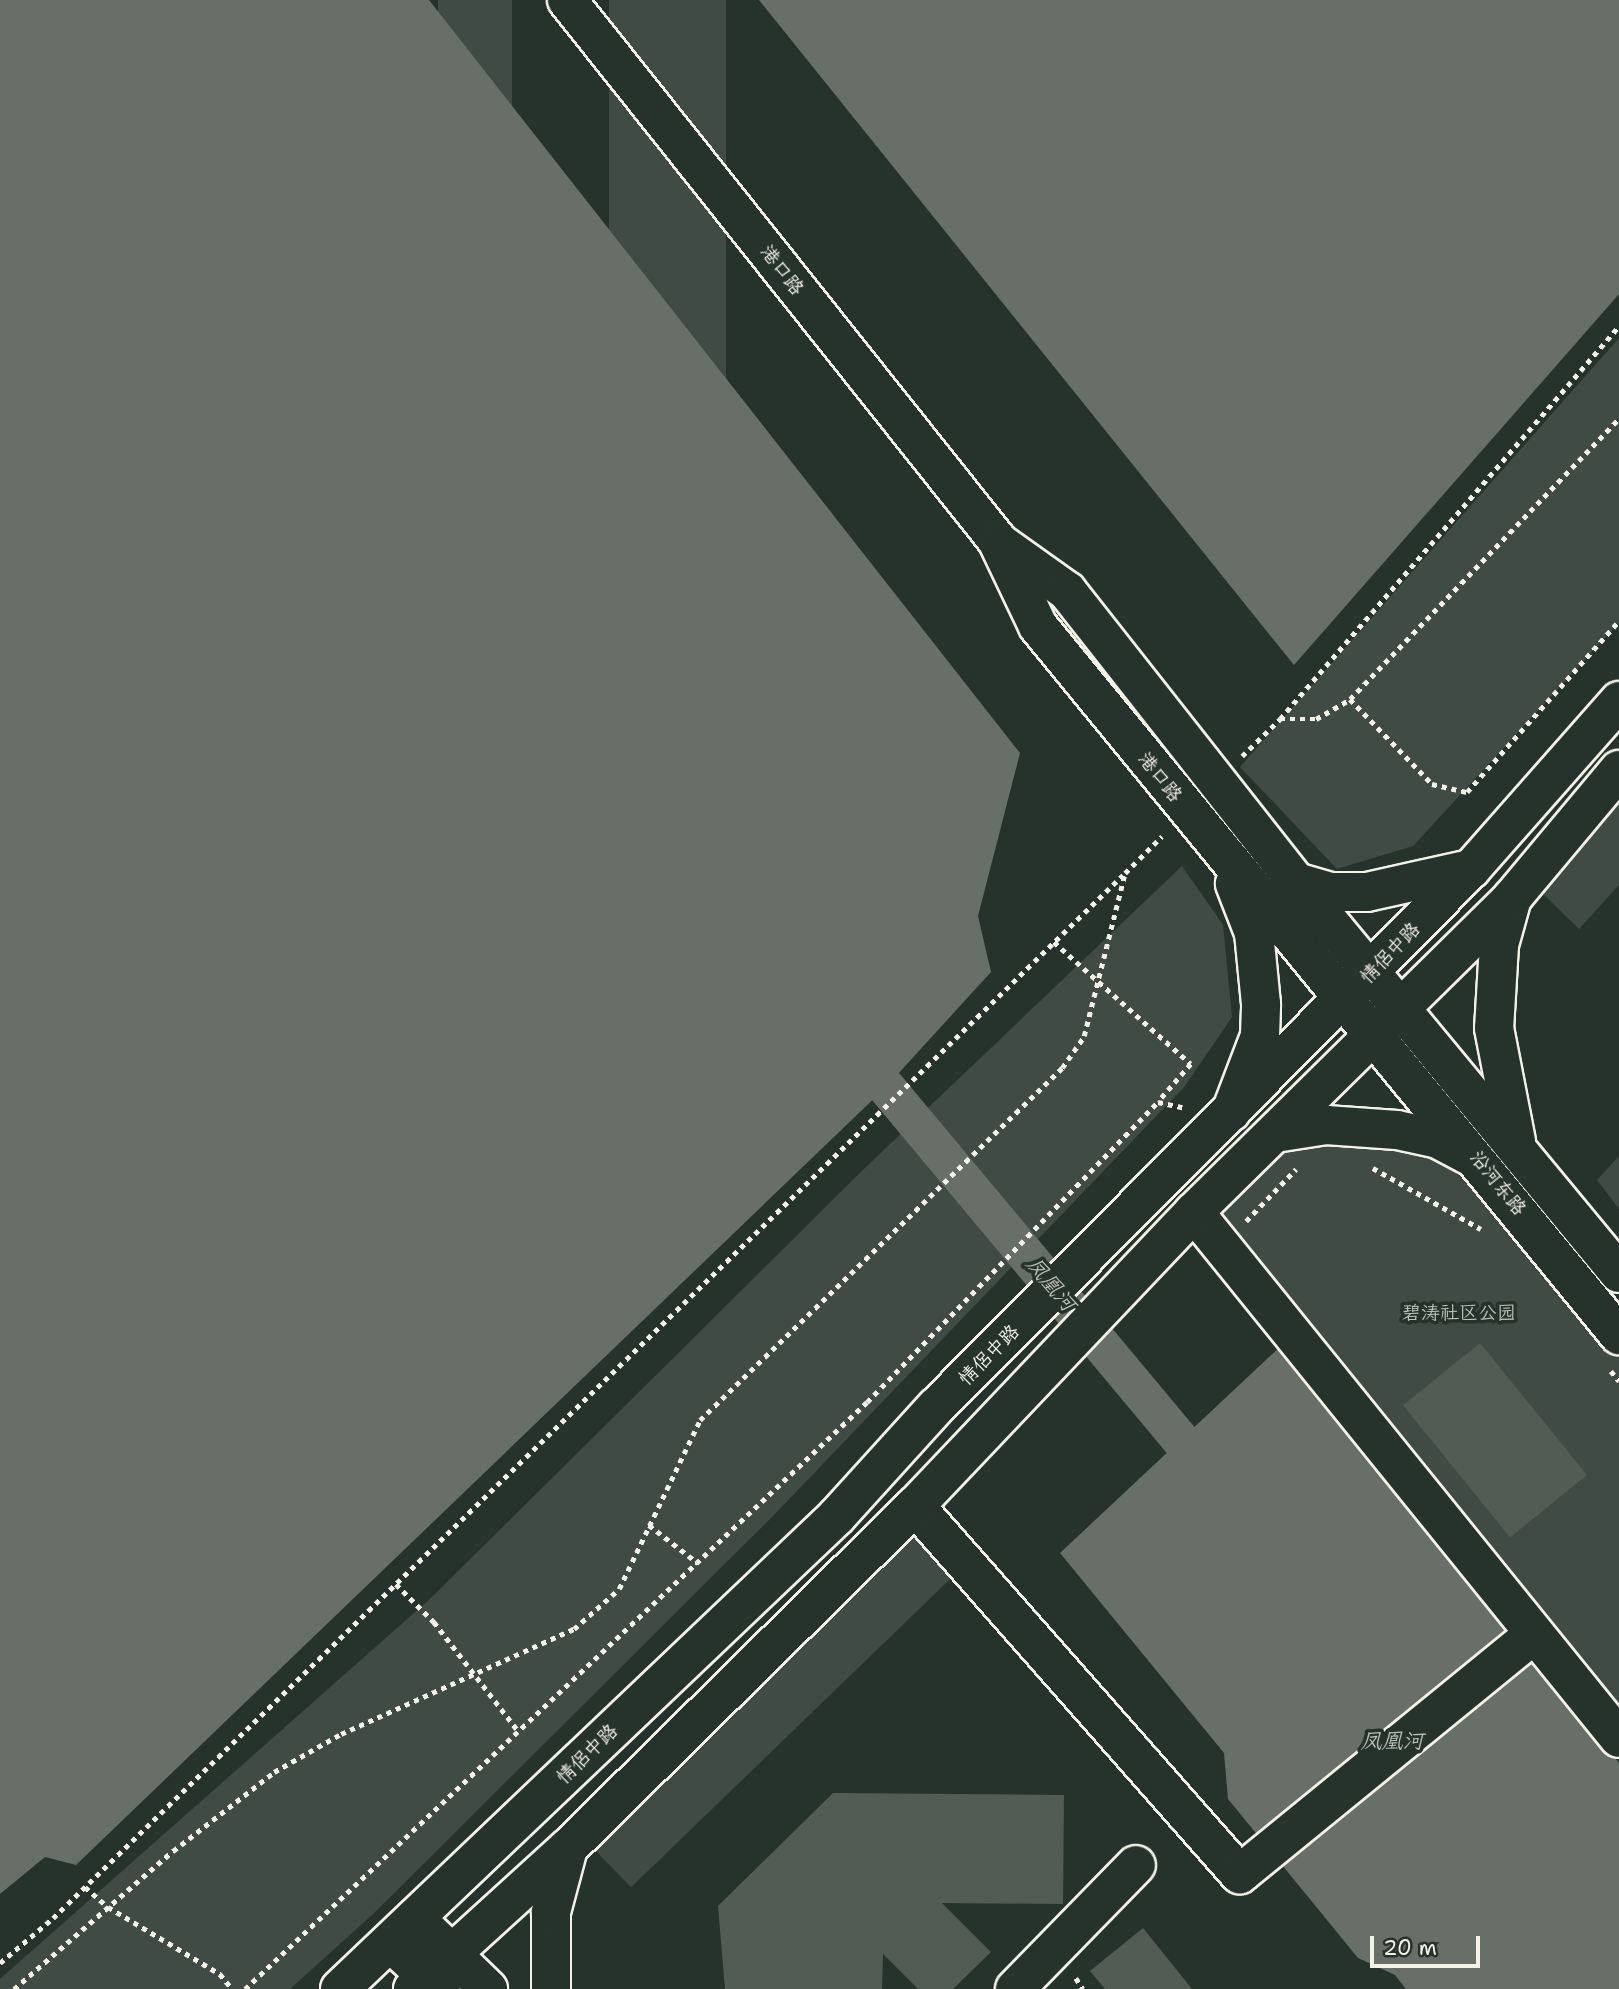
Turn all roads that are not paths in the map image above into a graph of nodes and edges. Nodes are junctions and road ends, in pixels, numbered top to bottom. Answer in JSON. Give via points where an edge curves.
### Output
{"nodes":[{"id":1,"x":566,"y":0,"type":"edge"},
{"id":2,"x":997,"y":540,"type":"junction"},
{"id":3,"x":1619,"y":701,"type":"edge"},
{"id":4,"x":1619,"y":770,"type":"edge"},
{"id":5,"x":1224,"y":856,"type":"junction"},
{"id":6,"x":1471,"y":869,"type":"junction"},
{"id":7,"x":1296,"y":882,"type":"junction"},
{"id":8,"x":1512,"y":898,"type":"junction"},
{"id":9,"x":1371,"y":972,"type":"junction"},
{"id":10,"x":1345,"y":1000,"type":"junction"},
{"id":11,"x":1401,"y":1008,"type":"junction"},
{"id":12,"x":1374,"y":1035,"type":"junction"},
{"id":13,"x":1229,"y":1117,"type":"junction"},
{"id":14,"x":1275,"y":1133,"type":"junction"},
{"id":15,"x":1517,"y":1147,"type":"junction"},
{"id":16,"x":1482,"y":1162,"type":"junction"},
{"id":17,"x":1194,"y":1212,"type":"junction"},
{"id":18,"x":1619,"y":1273,"type":"edge"},
{"id":19,"x":1611,"y":1348,"type":"edge"},
{"id":20,"x":915,"y":1506,"type":"junction"},
{"id":21,"x":1533,"y":1635,"type":"junction"},
{"id":22,"x":1619,"y":1738,"type":"edge"},
{"id":23,"x":568,"y":1848,"type":"junction"},
{"id":24,"x":1136,"y":1865,"type":"dead end"},
{"id":25,"x":402,"y":1930,"type":"junction"},
{"id":26,"x":433,"y":1977,"type":"edge"},
{"id":27,"x":340,"y":1989,"type":"edge"},
{"id":28,"x":488,"y":1989,"type":"edge"},
{"id":29,"x":551,"y":1989,"type":"edge"},
{"id":30,"x":1015,"y":1989,"type":"edge"}],
"edges":[{"from":1,"to":2,"type":"main road","name":"港口路"},
{"from":2,"to":5,"type":"main road","name":"港口路","via":[[1038,626]]},
{"from":2,"to":7,"type":"main road","name":"港口路","via":[[1067,591]]},
{"from":3,"to":6,"type":"main road","name":"情侶中路"},
{"from":4,"to":8,"type":"main road"},
{"from":5,"to":10,"type":"main road","name":"港口路"},
{"from":5,"to":13,"type":"main road","via":[[1254,933],[1262,973],[1260,1036]]},
{"from":6,"to":7,"type":"main road","via":[[1367,892],[1330,892]]},
{"from":6,"to":9,"type":"main road","name":"情侶中路"},
{"from":7,"to":9,"type":"main road","name":"港口路"},
{"from":8,"to":11,"type":"main road"},
{"from":8,"to":15,"type":"main road","via":[[1499,945],[1494,1028]]},
{"from":9,"to":10,"type":"main road","name":"情侶中路"},
{"from":9,"to":11,"type":"main road","name":"沿河东路"},
{"from":10,"to":12,"type":"main road","name":"沿河东路"},
{"from":10,"to":13,"type":"main road","name":"情侶中路"},
{"from":11,"to":12,"type":"main road"},
{"from":11,"to":15,"type":"main road","name":"沿河东路"},
{"from":12,"to":14,"type":"main road"},
{"from":12,"to":16,"type":"main road","name":"沿河东路"},
{"from":13,"to":25,"type":"main road","name":"情侶中路","via":[[936,1407],[837,1516]]},
{"from":14,"to":16,"type":"main road","via":[[1326,1125],[1397,1129],[1436,1138]]},
{"from":14,"to":17,"type":"main road"},
{"from":15,"to":18,"type":"main road","name":"沿河东路"},
{"from":16,"to":19,"type":"main road","name":"沿河东路"},
{"from":17,"to":20,"type":"main road"},
{"from":17,"to":21,"type":"main road"},
{"from":20,"to":21,"type":"main road","via":[[1240,1874]]},
{"from":20,"to":23,"type":"main road"},
{"from":21,"to":22,"type":"main road"},
{"from":23,"to":26,"type":"main road"},
{"from":23,"to":29,"type":"main road","via":[[551,1912]]},
{"from":24,"to":30,"type":"main road"},
{"from":25,"to":26,"type":"main road"},
{"from":25,"to":27,"type":"main road","name":"情侶中路"},
{"from":26,"to":28,"type":"main road"}]}
